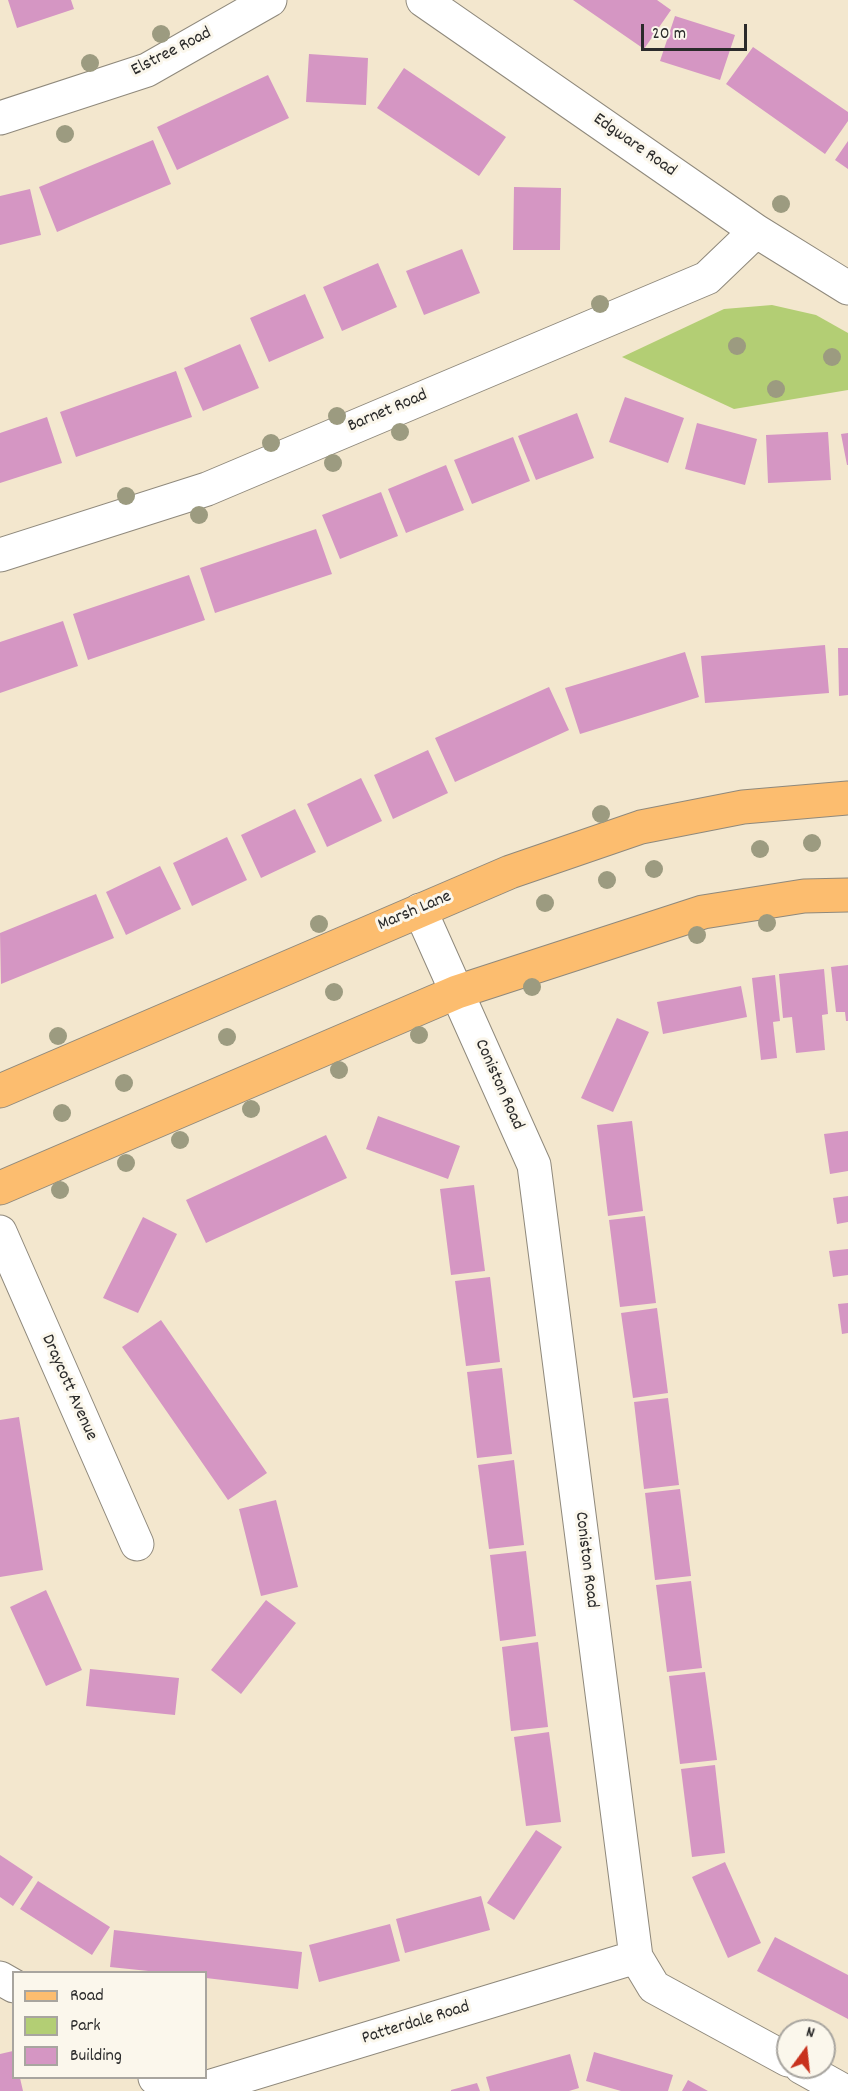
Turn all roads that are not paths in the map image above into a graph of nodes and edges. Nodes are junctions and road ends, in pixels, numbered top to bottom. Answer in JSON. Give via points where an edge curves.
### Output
{"nodes":[{"id":1,"x":270,"y":0,"type":"edge"},
{"id":2,"x":423,"y":0,"type":"edge"},
{"id":3,"x":0,"y":118,"type":"edge"},
{"id":4,"x":756,"y":231,"type":"junction"},
{"id":5,"x":848,"y":288,"type":"edge"},
{"id":6,"x":0,"y":555,"type":"edge"},
{"id":7,"x":848,"y":798,"type":"edge"},
{"id":8,"x":848,"y":895,"type":"edge"},
{"id":9,"x":420,"y":910,"type":"junction"},
{"id":10,"x":457,"y":992,"type":"junction"},
{"id":11,"x":0,"y":1091,"type":"edge"},
{"id":12,"x":0,"y":1188,"type":"edge"},
{"id":13,"x":0,"y":1232,"type":"edge"},
{"id":14,"x":137,"y":1544,"type":"dead end"},
{"id":15,"x":636,"y":1958,"type":"junction"},
{"id":16,"x":776,"y":2053,"type":"edge"},
{"id":17,"x":157,"y":2079,"type":"edge"},
{"id":18,"x":822,"y":2079,"type":"edge"},
{"id":19,"x":176,"y":2091,"type":"edge"},
{"id":20,"x":195,"y":2091,"type":"edge"},
{"id":21,"x":844,"y":2091,"type":"edge"}],
"edges":[{"from":1,"to":3,"type":"street","name":"Elstree Road","via":[[147,70]]},
{"from":2,"to":4,"type":"street","name":"Edgware Road"},
{"from":4,"to":5,"type":"street","name":"Edgware Road"},
{"from":4,"to":6,"type":"street","name":"Barnet Road","via":[[697,283],[207,489]]},
{"from":7,"to":9,"type":"main road","name":"Marsh Lane","via":[[743,807],[641,827],[510,872]]},
{"from":8,"to":10,"type":"main road","via":[[804,896],[704,912]]},
{"from":9,"to":10,"type":"street","name":"Coniston Road"},
{"from":9,"to":11,"type":"main road","name":"Marsh Lane"},
{"from":10,"to":12,"type":"main road"},
{"from":10,"to":15,"type":"street","name":"Coniston Road","via":[[534,1165]]},
{"from":13,"to":14,"type":"street","name":"Draycott Avenue"},
{"from":15,"to":16,"type":"street","name":"Coniston Road","via":[[654,1987]]},
{"from":15,"to":20,"type":"street","name":"Patterdale Road"},
{"from":17,"to":19,"type":"street"},
{"from":18,"to":21,"type":"street"}]}
